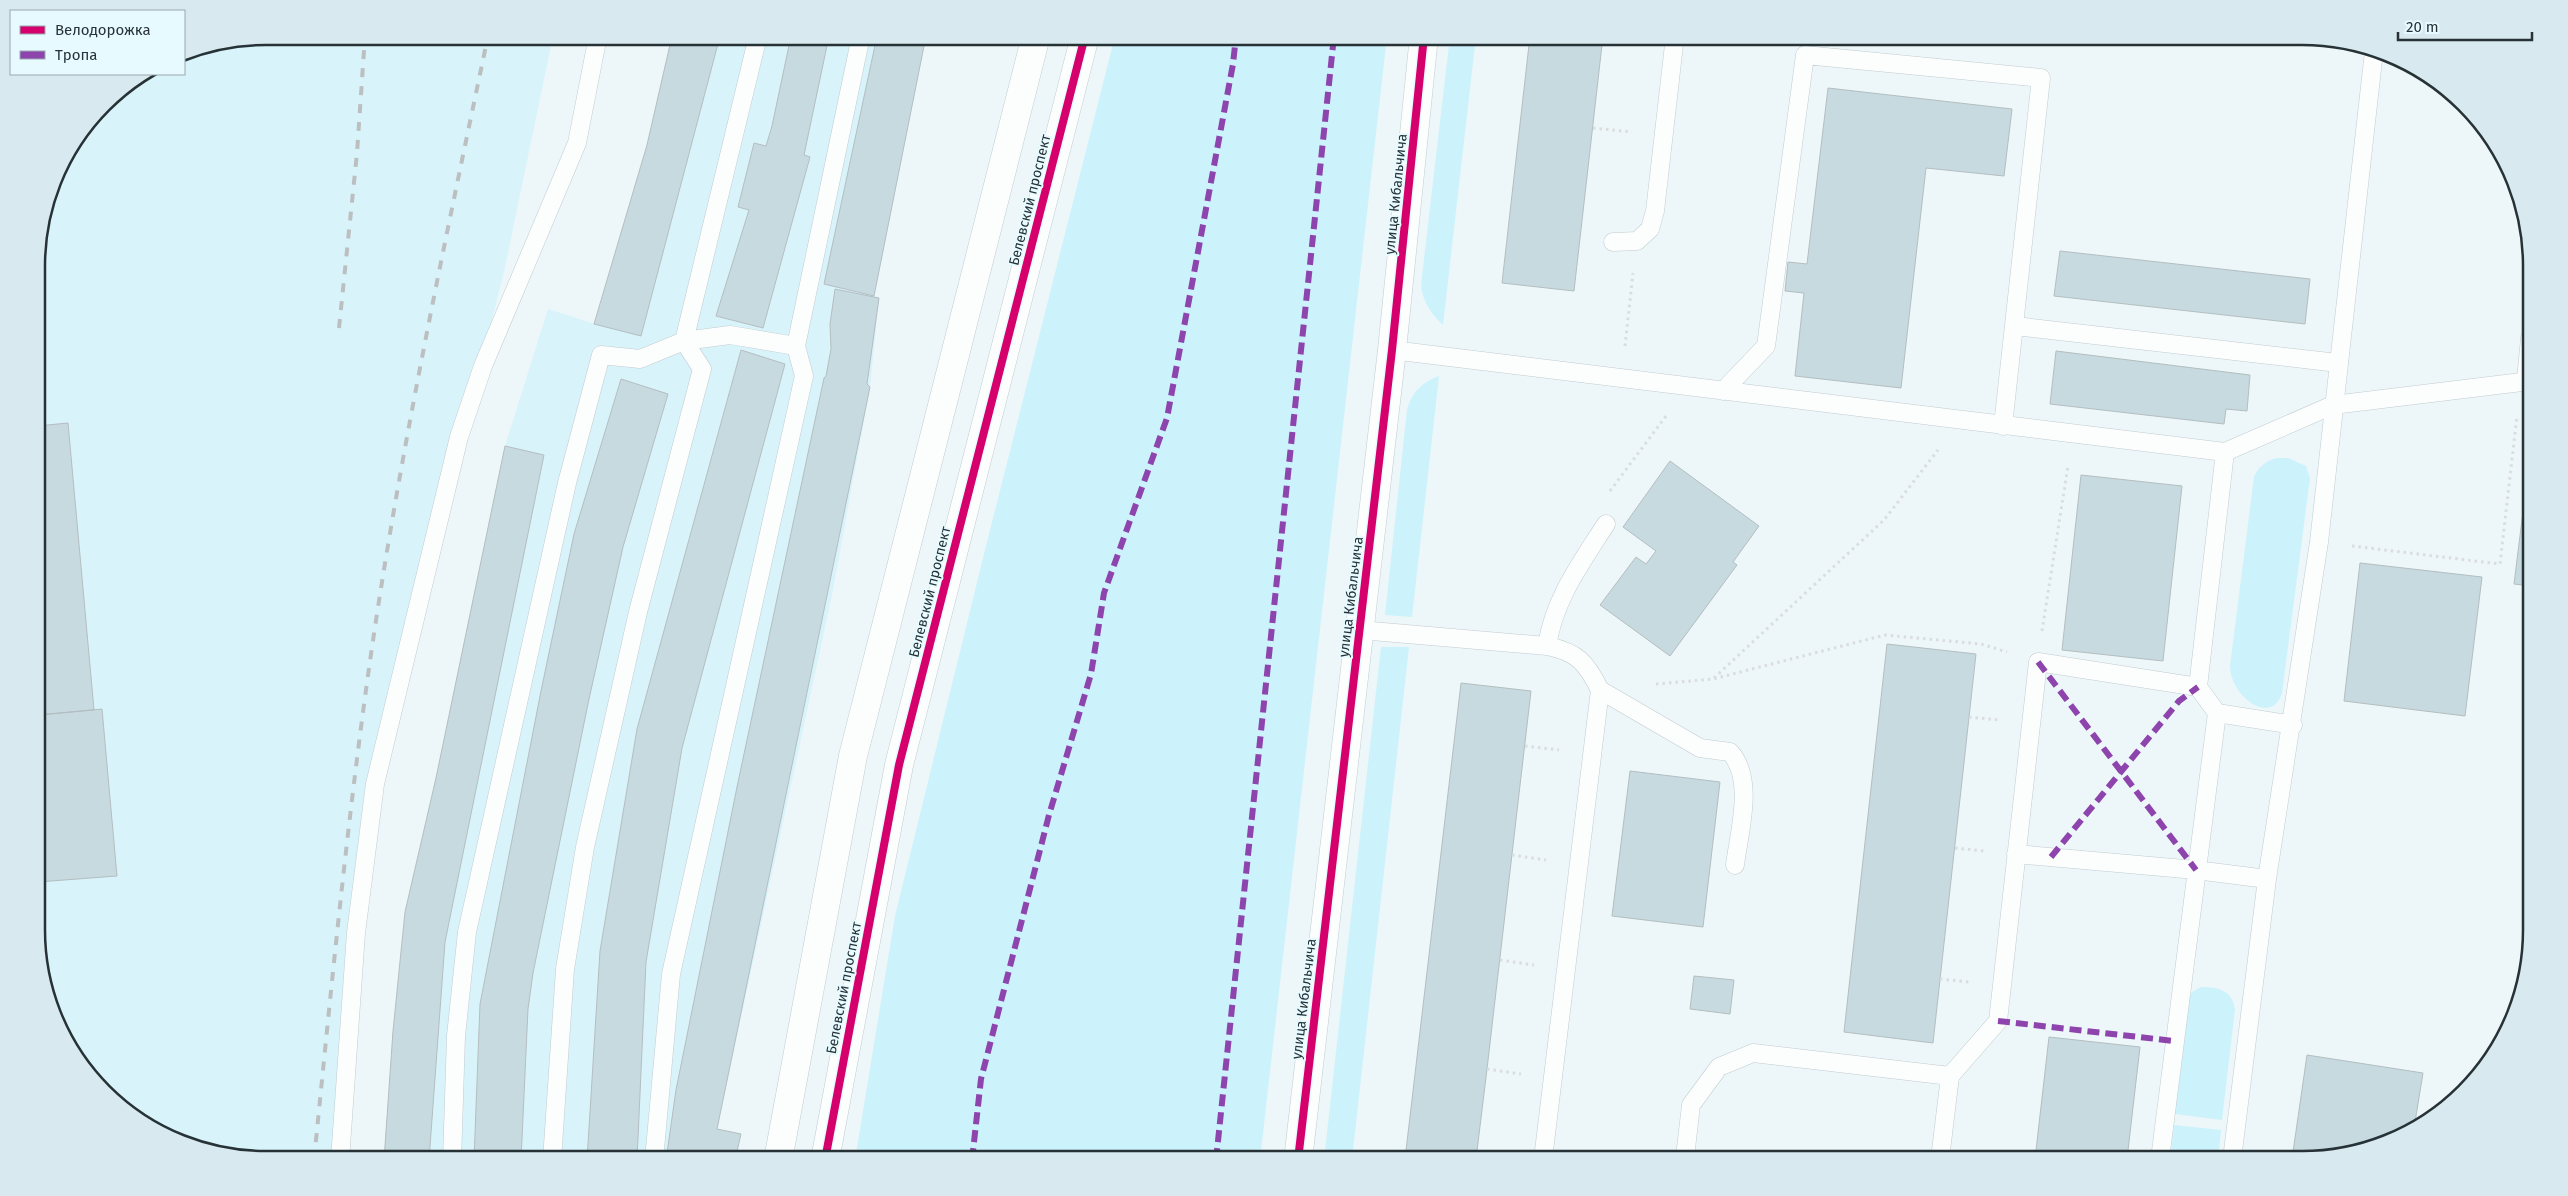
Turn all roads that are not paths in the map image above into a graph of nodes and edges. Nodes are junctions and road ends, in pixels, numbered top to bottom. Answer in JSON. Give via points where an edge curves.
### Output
{"nodes":[{"id":1,"x":596,"y":45,"type":"edge"},
{"id":2,"x":756,"y":45,"type":"edge"},
{"id":3,"x":859,"y":45,"type":"edge"},
{"id":4,"x":1034,"y":45,"type":"edge"},
{"id":5,"x":1083,"y":45,"type":"edge"},
{"id":6,"x":1423,"y":45,"type":"edge"},
{"id":7,"x":1673,"y":45,"type":"edge"},
{"id":8,"x":2373,"y":57,"type":"edge"},
{"id":9,"x":1613,"y":242,"type":"dead end"},
{"id":10,"x":2015,"y":326,"type":"junction"},
{"id":11,"x":684,"y":341,"type":"junction"},
{"id":12,"x":796,"y":346,"type":"junction"},
{"id":13,"x":1392,"y":350,"type":"junction"},
{"id":14,"x":2338,"y":363,"type":"junction"},
{"id":15,"x":2523,"y":381,"type":"edge"},
{"id":16,"x":1723,"y":391,"type":"junction"},
{"id":17,"x":2333,"y":406,"type":"junction"},
{"id":18,"x":2003,"y":426,"type":"junction"},
{"id":19,"x":2225,"y":452,"type":"junction"},
{"id":20,"x":1606,"y":524,"type":"road end"},
{"id":21,"x":1360,"y":630,"type":"junction"},
{"id":22,"x":1546,"y":646,"type":"junction"},
{"id":23,"x":2198,"y":687,"type":"junction"},
{"id":24,"x":1600,"y":690,"type":"junction"},
{"id":25,"x":2217,"y":713,"type":"junction"},
{"id":26,"x":2293,"y":725,"type":"junction"},
{"id":27,"x":2016,"y":854,"type":"junction"},
{"id":28,"x":1735,"y":865,"type":"dead end"},
{"id":29,"x":2196,"y":870,"type":"junction"},
{"id":30,"x":2267,"y":880,"type":"junction"},
{"id":31,"x":1950,"y":1076,"type":"junction"},
{"id":32,"x":341,"y":1151,"type":"edge"},
{"id":33,"x":452,"y":1151,"type":"edge"},
{"id":34,"x":553,"y":1151,"type":"edge"},
{"id":35,"x":655,"y":1151,"type":"edge"},
{"id":36,"x":780,"y":1151,"type":"edge"},
{"id":37,"x":827,"y":1151,"type":"edge"},
{"id":38,"x":1299,"y":1151,"type":"edge"},
{"id":39,"x":1544,"y":1151,"type":"edge"},
{"id":40,"x":1686,"y":1151,"type":"edge"},
{"id":41,"x":1941,"y":1151,"type":"edge"},
{"id":42,"x":2161,"y":1151,"type":"edge"},
{"id":43,"x":2233,"y":1151,"type":"edge"}],
"edges":[{"from":1,"to":32,"type":"lane","via":[[577,143],[483,366],[459,438],[375,784],[356,933]]},
{"from":2,"to":11,"type":"lane"},
{"from":3,"to":12,"type":"lane"},
{"from":4,"to":36,"type":"street","via":[[853,756]]},
{"from":5,"to":37,"type":"street","name":"Белевский проспект","via":[[899,765]]},
{"from":6,"to":13,"type":"street","name":"улица Кибальчича"},
{"from":7,"to":9,"type":"lane","via":[[1655,212],[1650,230],[1637,241]]},
{"from":8,"to":14,"type":"lane"},
{"from":10,"to":14,"type":"lane"},
{"from":10,"to":16,"type":"lane","via":[[2041,78],[1805,55],[1766,346]]},
{"from":10,"to":18,"type":"lane"},
{"from":11,"to":12,"type":"lane","via":[[730,335]]},
{"from":11,"to":33,"type":"lane","via":[[640,359],[601,355],[567,483],[468,932],[456,1036]]},
{"from":11,"to":34,"type":"lane","via":[[702,369],[638,612],[585,847],[565,969]]},
{"from":12,"to":35,"type":"lane","via":[[804,376],[671,974]]},
{"from":13,"to":16,"type":"lane"},
{"from":13,"to":21,"type":"street","name":"улица Кибальчича"},
{"from":14,"to":17,"type":"lane"},
{"from":15,"to":17,"type":"lane"},
{"from":16,"to":18,"type":"lane"},
{"from":17,"to":19,"type":"lane"},
{"from":17,"to":26,"type":"lane","via":[[2319,542]]},
{"from":18,"to":19,"type":"lane"},
{"from":19,"to":23,"type":"lane"},
{"from":20,"to":22,"type":"lane","via":[[1566,586],[1550,624]]},
{"from":21,"to":22,"type":"lane"},
{"from":21,"to":38,"type":"street","name":"улица Кибальчича"},
{"from":22,"to":24,"type":"lane","via":[[1568,650],[1588,666]]},
{"from":23,"to":25,"type":"lane"},
{"from":23,"to":27,"type":"lane","via":[[2038,662]]},
{"from":24,"to":28,"type":"lane","via":[[1700,748],[1730,752],[1738,762],[1743,793]]},
{"from":24,"to":39,"type":"lane"},
{"from":25,"to":26,"type":"lane"},
{"from":25,"to":29,"type":"lane"},
{"from":26,"to":30,"type":"lane"},
{"from":27,"to":29,"type":"lane"},
{"from":27,"to":31,"type":"lane","via":[[1998,1021]]},
{"from":29,"to":30,"type":"lane"},
{"from":29,"to":42,"type":"lane"},
{"from":30,"to":43,"type":"lane"},
{"from":31,"to":40,"type":"lane","via":[[1753,1054],[1719,1067],[1691,1105]]},
{"from":31,"to":41,"type":"lane"}]}
